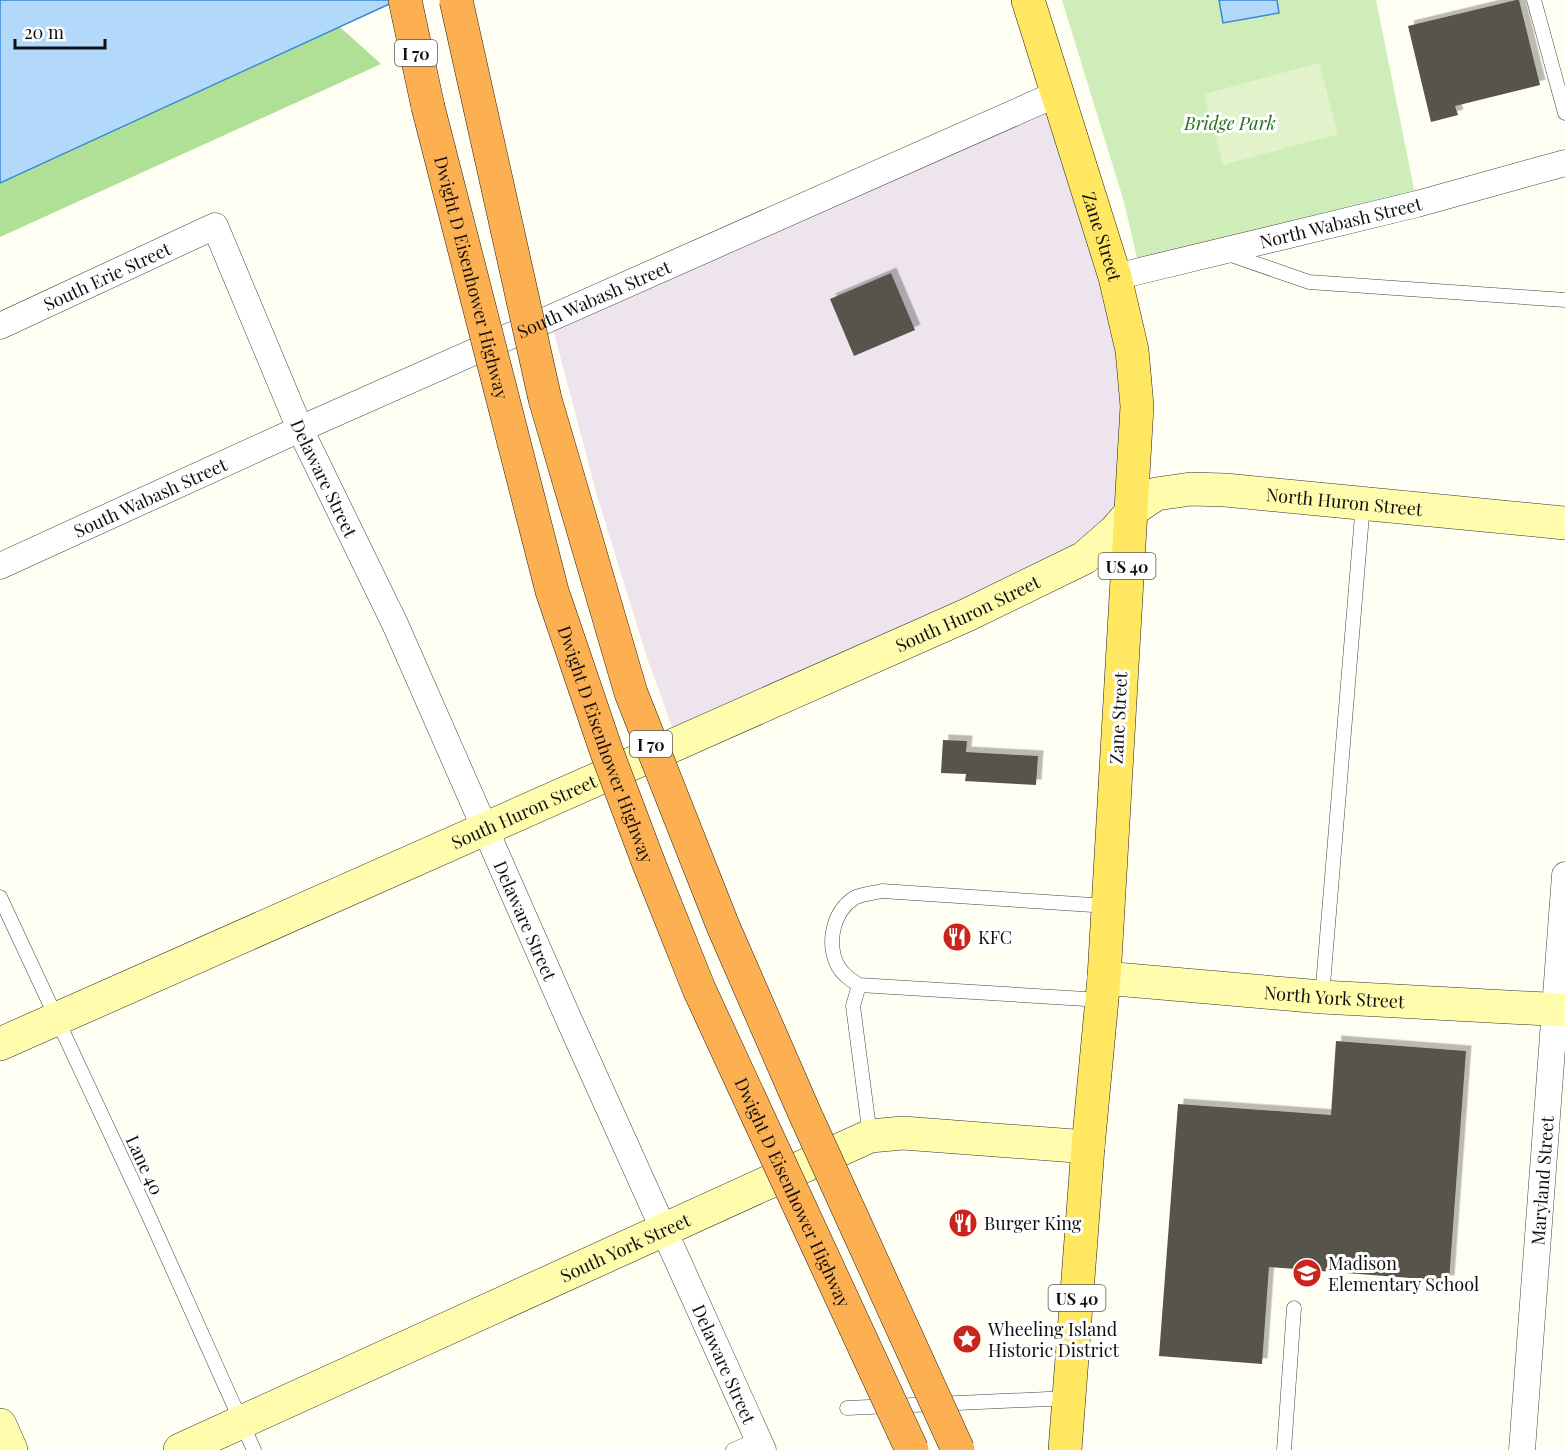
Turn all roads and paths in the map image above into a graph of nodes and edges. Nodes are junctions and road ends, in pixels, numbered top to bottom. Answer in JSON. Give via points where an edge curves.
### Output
{"nodes":[{"id":1,"x":405,"y":0,"type":"edge"},
{"id":2,"x":456,"y":0,"type":"edge"},
{"id":3,"x":1028,"y":0,"type":"edge"},
{"id":4,"x":1534,"y":0,"type":"edge"},
{"id":5,"x":1059,"y":93,"type":"junction"},
{"id":6,"x":1565,"y":113,"type":"edge"},
{"id":7,"x":1565,"y":163,"type":"edge"},
{"id":8,"x":215,"y":226,"type":"joint"},
{"id":9,"x":1221,"y":251,"type":"junction"},
{"id":10,"x":1115,"y":277,"type":"junction"},
{"id":11,"x":1565,"y":300,"type":"edge"},
{"id":12,"x":0,"y":326,"type":"edge"},
{"id":13,"x":300,"y":429,"type":"junction"},
{"id":14,"x":1363,"y":503,"type":"junction"},
{"id":15,"x":1130,"y":513,"type":"junction"},
{"id":16,"x":1565,"y":523,"type":"edge"},
{"id":17,"x":0,"y":566,"type":"edge"},
{"id":18,"x":486,"y":829,"type":"junction"},
{"id":19,"x":1565,"y":875,"type":"edge"},
{"id":20,"x":0,"y":897,"type":"edge"},
{"id":21,"x":1108,"y":906,"type":"junction"},
{"id":22,"x":859,"y":985,"type":"junction"},
{"id":23,"x":1103,"y":989,"type":"junction"},
{"id":24,"x":1322,"y":997,"type":"junction"},
{"id":25,"x":1560,"y":1010,"type":"edge"},
{"id":26,"x":58,"y":1020,"type":"junction"},
{"id":27,"x":0,"y":1044,"type":"edge"},
{"id":28,"x":870,"y":1136,"type":"junction"},
{"id":29,"x":1088,"y":1147,"type":"junction"},
{"id":30,"x":664,"y":1230,"type":"junction"},
{"id":31,"x":1294,"y":1308,"type":"dead end"},
{"id":32,"x":1069,"y":1398,"type":"junction"},
{"id":33,"x":847,"y":1408,"type":"dead end"},
{"id":34,"x":0,"y":1425,"type":"edge"},
{"id":35,"x":248,"y":1436,"type":"edge"},
{"id":36,"x":761,"y":1444,"type":"edge"},
{"id":37,"x":11,"y":1450,"type":"edge"},
{"id":38,"x":180,"y":1450,"type":"edge"},
{"id":39,"x":733,"y":1450,"type":"edge"},
{"id":40,"x":912,"y":1450,"type":"edge"},
{"id":41,"x":958,"y":1450,"type":"edge"},
{"id":42,"x":1065,"y":1450,"type":"edge"},
{"id":43,"x":1284,"y":1450,"type":"edge"},
{"id":44,"x":1522,"y":1450,"type":"edge"}],
"edges":[{"from":1,"to":40,"type":"highway","name":"Dwight D Eisenhower Highway","number":"I 70","bridge":true,"via":[[428,107],[552,591],[606,750],[699,989]]},
{"from":2,"to":41,"type":"highway","number":"I 70","bridge":true,"via":[[545,399],[631,693],[723,926]]},
{"from":3,"to":5,"type":"main road","name":"Zane Street","number":"US 40"},
{"from":4,"to":6,"type":"lane"},
{"from":5,"to":10,"type":"main road","name":"Zane Street","number":"US 40"},
{"from":5,"to":13,"type":"street","name":"South Wabash Street"},
{"from":7,"to":9,"type":"street","name":"North Wabash Street","via":[[1417,204]]},
{"from":8,"to":12,"type":"street","name":"South Erie Street"},
{"from":8,"to":13,"type":"street","name":"Delaware Street"},
{"from":9,"to":10,"type":"street","name":"North Wabash Street"},
{"from":9,"to":11,"type":"lane","via":[[1309,282]]},
{"from":10,"to":15,"type":"main road","name":"Zane Street","number":"US 40","via":[[1135,372],[1137,406]]},
{"from":13,"to":17,"type":"street","name":"South Wabash Street"},
{"from":13,"to":18,"type":"street","name":"Delaware Street","via":[[396,624]]},
{"from":14,"to":15,"type":"street","name":"North Huron Street","via":[[1191,489],[1156,494]]},
{"from":14,"to":16,"type":"street","name":"North Huron Street"},
{"from":14,"to":24,"type":"lane"},
{"from":15,"to":18,"type":"street","name":"South Huron Street","via":[[1099,547],[1069,567]]},
{"from":15,"to":21,"type":"main road","name":"Zane Street","number":"US 40"},
{"from":18,"to":26,"type":"street","name":"South Huron Street"},
{"from":18,"to":30,"type":"street","name":"Delaware Street"},
{"from":19,"to":25,"type":"street","name":"Maryland Street"},
{"from":20,"to":26,"type":"lane","name":"Lane 40"},
{"from":21,"to":22,"type":"lane","via":[[882,891],[855,897],[838,913],[833,946],[838,966]]},
{"from":21,"to":23,"type":"main road","name":"Zane Street","number":"US 40"},
{"from":22,"to":23,"type":"lane"},
{"from":22,"to":28,"type":"lane","via":[[854,1006]]},
{"from":23,"to":24,"type":"street","name":"North York Street"},
{"from":23,"to":29,"type":"main road","name":"Zane Street","number":"US 40"},
{"from":24,"to":25,"type":"street","name":"North York Street"},
{"from":25,"to":44,"type":"street","name":"Maryland Street"},
{"from":26,"to":27,"type":"street","name":"South Huron Street"},
{"from":26,"to":35,"type":"lane","name":"Lane 40"},
{"from":28,"to":29,"type":"street","name":"South York Street","via":[[903,1133]]},
{"from":28,"to":30,"type":"street","name":"South York Street"},
{"from":29,"to":32,"type":"main road","name":"Zane Street","number":"US 40"},
{"from":30,"to":35,"type":"street","name":"South York Street"},
{"from":30,"to":36,"type":"street","name":"Delaware Street"},
{"from":31,"to":43,"type":"lane"},
{"from":32,"to":33,"type":"lane"},
{"from":32,"to":42,"type":"main road","name":"Zane Street","number":"US 40"},
{"from":34,"to":37,"type":"street"},
{"from":35,"to":38,"type":"street","name":"South York Street"},
{"from":36,"to":39,"type":"lane"}]}
